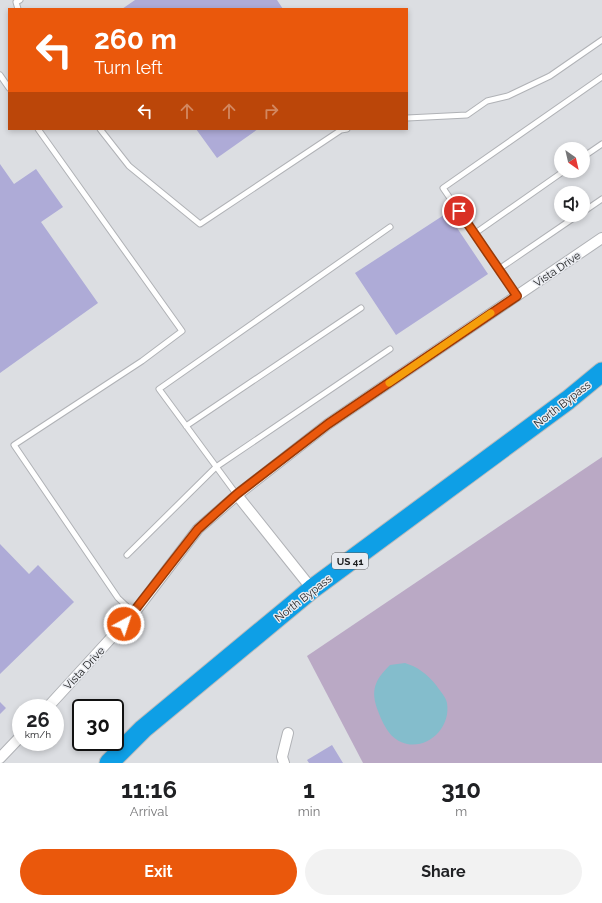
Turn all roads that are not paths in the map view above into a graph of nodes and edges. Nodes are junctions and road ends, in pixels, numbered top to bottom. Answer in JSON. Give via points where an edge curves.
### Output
{"nodes":[{"id":1,"x":20,"y":0,"type":"edge"},
{"id":2,"x":18,"y":8,"type":"edge"},
{"id":3,"x":602,"y":40,"type":"edge"},
{"id":4,"x":0,"y":76,"type":"edge"},
{"id":5,"x":602,"y":77,"type":"edge"},
{"id":6,"x":8,"y":87,"type":"edge"},
{"id":7,"x":408,"y":118,"type":"edge"},
{"id":8,"x":39,"y":130,"type":"edge"},
{"id":9,"x":101,"y":130,"type":"edge"},
{"id":10,"x":341,"y":130,"type":"edge"},
{"id":11,"x":602,"y":144,"type":"edge"},
{"id":12,"x":590,"y":152,"type":"edge"},
{"id":13,"x":554,"y":178,"type":"edge"},
{"id":14,"x":602,"y":199,"type":"edge"},
{"id":15,"x":590,"y":207,"type":"edge"},
{"id":16,"x":568,"y":222,"type":"edge"},
{"id":17,"x":390,"y":227,"type":"dead end"},
{"id":18,"x":474,"y":234,"type":"junction"},
{"id":19,"x":602,"y":238,"type":"edge"},
{"id":20,"x":499,"y":269,"type":"junction"},
{"id":21,"x":517,"y":296,"type":"junction"},
{"id":22,"x":361,"y":308,"type":"dead end"},
{"id":23,"x":390,"y":350,"type":"dead end"},
{"id":24,"x":602,"y":372,"type":"edge"},
{"id":25,"x":186,"y":426,"type":"junction"},
{"id":26,"x":216,"y":467,"type":"junction"},
{"id":27,"x":237,"y":494,"type":"junction"},
{"id":28,"x":128,"y":555,"type":"dead end"},
{"id":29,"x":312,"y":589,"type":"junction"},
{"id":30,"x":134,"y":613,"type":"junction"},
{"id":31,"x":55,"y":699,"type":"edge"},
{"id":32,"x":288,"y":733,"type":"dead end"},
{"id":33,"x":12,"y":745,"type":"edge"},
{"id":34,"x":0,"y":758,"type":"edge"},
{"id":35,"x":109,"y":763,"type":"edge"},
{"id":36,"x":284,"y":763,"type":"edge"}],
"edges":[{"from":1,"to":2,"type":"lane","via":[[16,2]]},
{"from":3,"to":7,"type":"lane","via":[[550,76],[508,96],[488,101],[467,115]]},
{"from":4,"to":6,"type":"lane"},
{"from":5,"to":18,"type":"lane","via":[[443,188]]},
{"from":8,"to":30,"type":"lane","via":[[182,331],[142,361],[14,445],[118,598]]},
{"from":9,"to":10,"type":"lane","via":[[129,166],[200,224]]},
{"from":11,"to":12,"type":"lane"},
{"from":13,"to":18,"type":"lane"},
{"from":14,"to":15,"type":"lane"},
{"from":16,"to":20,"type":"lane"},
{"from":17,"to":25,"type":"lane","via":[[159,389]]},
{"from":18,"to":20,"type":"lane"},
{"from":19,"to":21,"type":"street","name":"Vista Drive"},
{"from":20,"to":21,"type":"lane"},
{"from":21,"to":27,"type":"street","name":"Vista Drive","via":[[328,424]]},
{"from":22,"to":25,"type":"lane"},
{"from":23,"to":26,"type":"lane"},
{"from":24,"to":29,"type":"highway","name":"North Bypass","number":"US 41","via":[[562,405]]},
{"from":25,"to":26,"type":"lane"},
{"from":26,"to":27,"type":"lane"},
{"from":26,"to":28,"type":"lane"},
{"from":27,"to":29,"type":"street"},
{"from":27,"to":30,"type":"street","name":"Vista Drive","via":[[198,529]]},
{"from":29,"to":35,"type":"highway","name":"North Bypass","number":"US 41","via":[[143,729]]},
{"from":30,"to":31,"type":"street","name":"Vista Drive"},
{"from":32,"to":36,"type":"street","via":[[282,757]]},
{"from":33,"to":34,"type":"street"}]}
